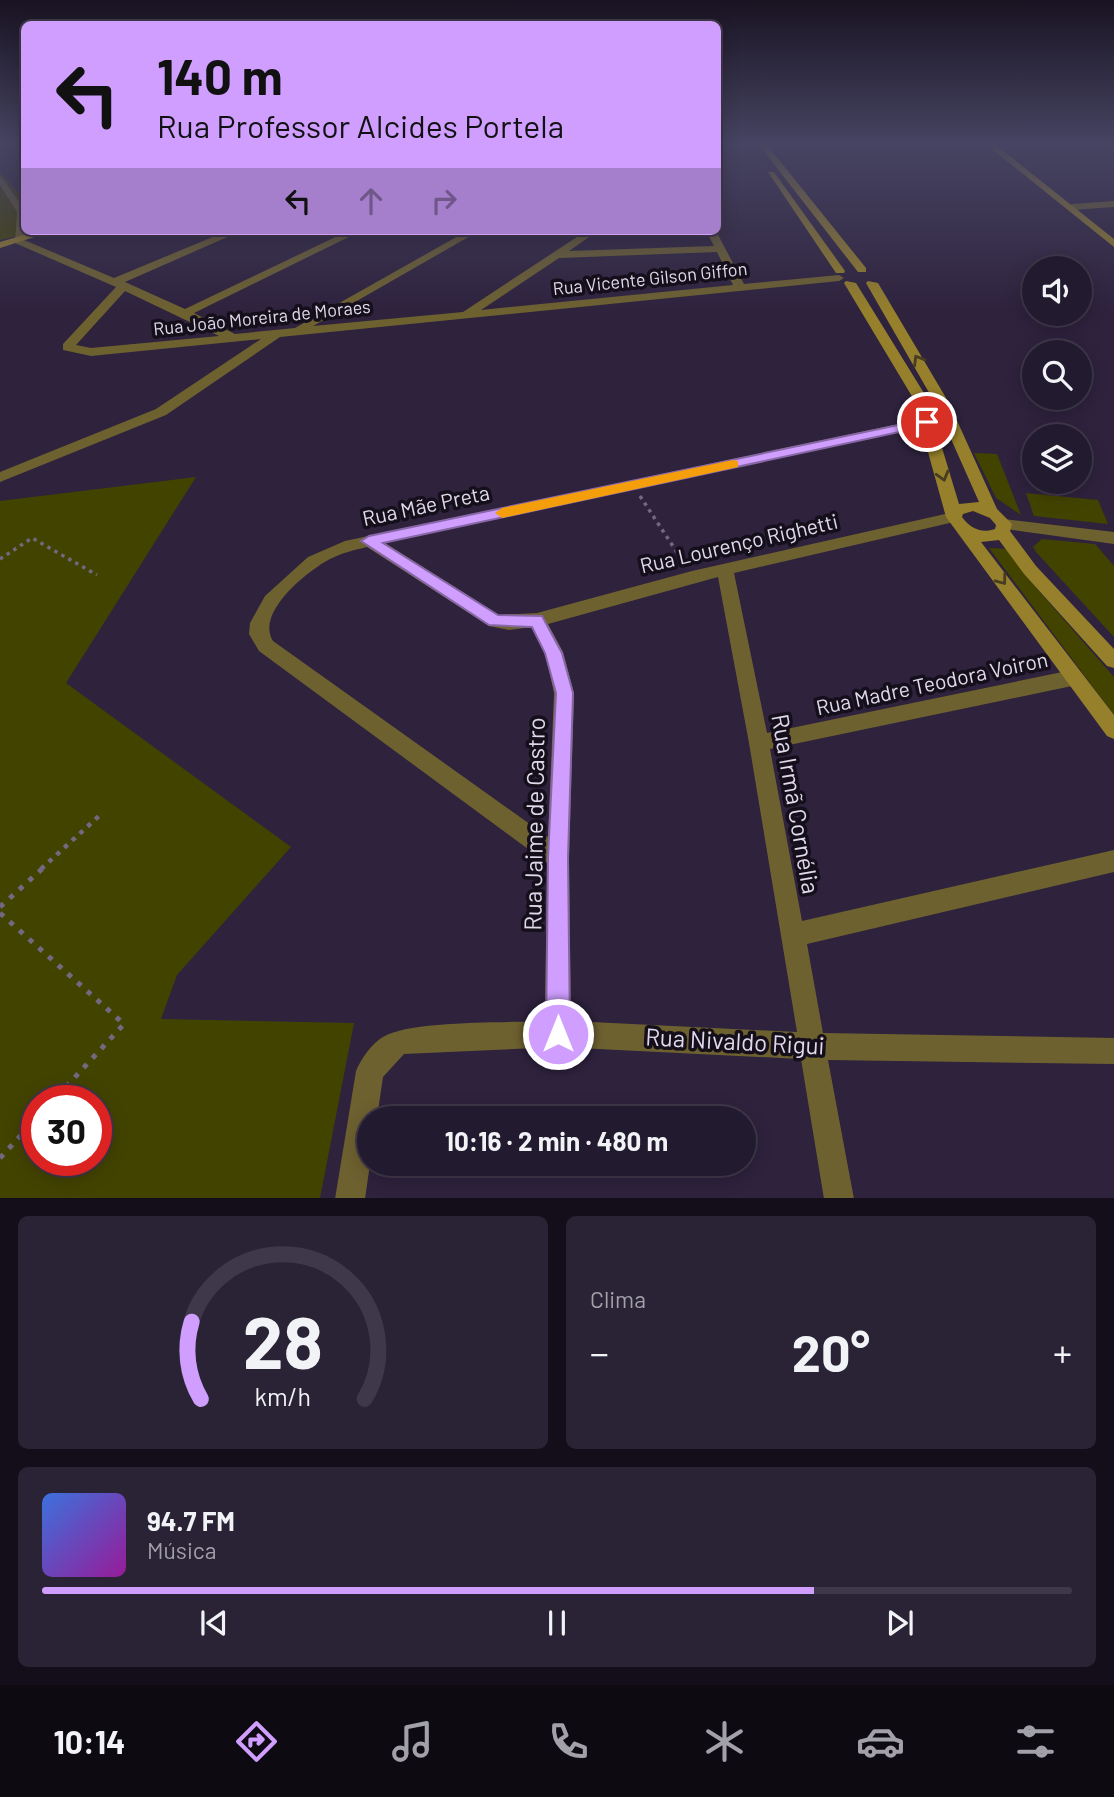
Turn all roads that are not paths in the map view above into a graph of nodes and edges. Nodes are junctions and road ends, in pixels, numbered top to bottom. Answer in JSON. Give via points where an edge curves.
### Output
{"nodes":[{"id":1,"x":790,"y":201,"type":"edge"},
{"id":2,"x":807,"y":201,"type":"edge"},
{"id":3,"x":1064,"y":201,"type":"edge"},
{"id":4,"x":1114,"y":204,"type":"edge"},
{"id":5,"x":1072,"y":207,"type":"junction"},
{"id":6,"x":21,"y":221,"type":"edge"},
{"id":7,"x":35,"y":235,"type":"edge"},
{"id":8,"x":227,"y":235,"type":"edge"},
{"id":9,"x":348,"y":235,"type":"edge"},
{"id":10,"x":467,"y":235,"type":"edge"},
{"id":11,"x":587,"y":235,"type":"edge"},
{"id":12,"x":713,"y":235,"type":"edge"},
{"id":13,"x":19,"y":240,"type":"junction"},
{"id":14,"x":1114,"y":244,"type":"edge"},
{"id":15,"x":0,"y":245,"type":"edge"},
{"id":16,"x":719,"y":249,"type":"junction"},
{"id":17,"x":556,"y":255,"type":"junction"},
{"id":18,"x":862,"y":270,"type":"junction"},
{"id":19,"x":843,"y":277,"type":"junction"},
{"id":20,"x":872,"y":283,"type":"junction"},
{"id":21,"x":120,"y":284,"type":"junction"},
{"id":22,"x":740,"y":287,"type":"junction"},
{"id":23,"x":185,"y":313,"type":"junction"},
{"id":24,"x":464,"y":316,"type":"junction"},
{"id":25,"x":295,"y":332,"type":"junction"},
{"id":26,"x":277,"y":333,"type":"junction"},
{"id":27,"x":231,"y":338,"type":"junction"},
{"id":28,"x":927,"y":422,"type":"junction"},
{"id":29,"x":0,"y":477,"type":"edge"},
{"id":30,"x":990,"y":510,"type":"junction"},
{"id":31,"x":956,"y":519,"type":"junction"},
{"id":32,"x":1003,"y":528,"type":"junction"},
{"id":33,"x":1108,"y":537,"type":"edge"},
{"id":34,"x":369,"y":541,"type":"junction"},
{"id":35,"x":1114,"y":550,"type":"edge"},
{"id":36,"x":725,"y":570,"type":"junction"},
{"id":37,"x":537,"y":620,"type":"junction"},
{"id":38,"x":1114,"y":661,"type":"edge"},
{"id":39,"x":1072,"y":678,"type":"junction"},
{"id":40,"x":1114,"y":730,"type":"edge"},
{"id":41,"x":759,"y":743,"type":"junction"},
{"id":42,"x":558,"y":858,"type":"junction"},
{"id":43,"x":1114,"y":861,"type":"edge"},
{"id":44,"x":791,"y":936,"type":"junction"},
{"id":45,"x":558,"y":1034,"type":"junction"},
{"id":46,"x":813,"y":1046,"type":"junction"},
{"id":47,"x":1114,"y":1051,"type":"edge"},
{"id":48,"x":350,"y":1198,"type":"edge"},
{"id":49,"x":839,"y":1198,"type":"edge"}],
"edges":[{"from":1,"to":19,"type":"main road"},
{"from":2,"to":18,"type":"main road"},
{"from":3,"to":5,"type":"main road"},
{"from":4,"to":5,"type":"street"},
{"from":5,"to":14,"type":"main road"},
{"from":6,"to":13,"type":"street"},
{"from":7,"to":13,"type":"main road"},
{"from":8,"to":21,"type":"street"},
{"from":9,"to":23,"type":"street"},
{"from":10,"to":25,"type":"street"},
{"from":11,"to":17,"type":"street"},
{"from":12,"to":16,"type":"street"},
{"from":13,"to":15,"type":"main road"},
{"from":13,"to":21,"type":"street"},
{"from":16,"to":17,"type":"street"},
{"from":16,"to":22,"type":"street"},
{"from":17,"to":24,"type":"street"},
{"from":18,"to":19,"type":"main road"},
{"from":18,"to":20,"type":"main road","via":[[873,275]]},
{"from":19,"to":20,"type":"main road"},
{"from":19,"to":22,"type":"street","name":"Rua Vicente Gilson Giffon"},
{"from":19,"to":28,"type":"main road","via":[[920,398]]},
{"from":30,"to":20,"type":"main road","one_way":true,"via":[[948,414]]},
{"from":21,"to":23,"type":"street"},
{"from":21,"to":27,"type":"street","name":"Rua João Moreira de Moraes","via":[[66,345],[91,352]]},
{"from":22,"to":24,"type":"street","name":"Rua Vicente Gilson Giffon"},
{"from":23,"to":27,"type":"street"},
{"from":24,"to":25,"type":"street","name":"Rua João Moreira de Moraes"},
{"from":25,"to":26,"type":"street","name":"Rua João Moreira de Moraes"},
{"from":26,"to":27,"type":"street","name":"Rua João Moreira de Moraes"},
{"from":26,"to":29,"type":"street","via":[[161,412]]},
{"from":28,"to":31,"type":"main road","one_way":true},
{"from":28,"to":34,"type":"street","name":"Rua Mãe Preta"},
{"from":30,"to":31,"type":"main road","via":[[967,506]]},
{"from":30,"to":32,"type":"main road"},
{"from":31,"to":32,"type":"main road","via":[[986,537]]},
{"from":31,"to":36,"type":"street","name":"Rua Lourenço Righetti"},
{"from":31,"to":39,"type":"main road","one_way":true},
{"from":32,"to":33,"type":"street"},
{"from":32,"to":38,"type":"main road","via":[[1031,570]]},
{"from":33,"to":35,"type":"street"},
{"from":34,"to":37,"type":"street","name":"Rua Lourenço Righetti","via":[[495,621]]},
{"from":34,"to":42,"type":"street","name":"Rua Mãe Preta","via":[[330,552],[308,565],[267,607],[258,632],[267,646]]},
{"from":36,"to":37,"type":"street","name":"Rua Lourenço Righetti"},
{"from":36,"to":41,"type":"street","name":"Rua Irmã Cornélia"},
{"from":37,"to":42,"type":"street","name":"Rua Jaime de Castro","via":[[554,653],[564,693]]},
{"from":39,"to":40,"type":"main road"},
{"from":39,"to":41,"type":"street","name":"Rua Madre Teodora Voiron"},
{"from":41,"to":44,"type":"street","name":"Rua Irmã Cornélia"},
{"from":42,"to":45,"type":"street","name":"Rua Jaime de Castro"},
{"from":43,"to":44,"type":"street"},
{"from":44,"to":46,"type":"street","name":"Rua Irmã Cornélia"},
{"from":45,"to":46,"type":"street","name":"Rua Nivaldo Rigui"},
{"from":45,"to":48,"type":"street","name":"Rua Nivaldo Rigui","via":[[404,1041],[390,1047],[370,1071]]},
{"from":46,"to":47,"type":"street","name":"Rua Nivaldo Rigui"},
{"from":46,"to":49,"type":"street","name":"Rua Irmã Cornélia"}]}
